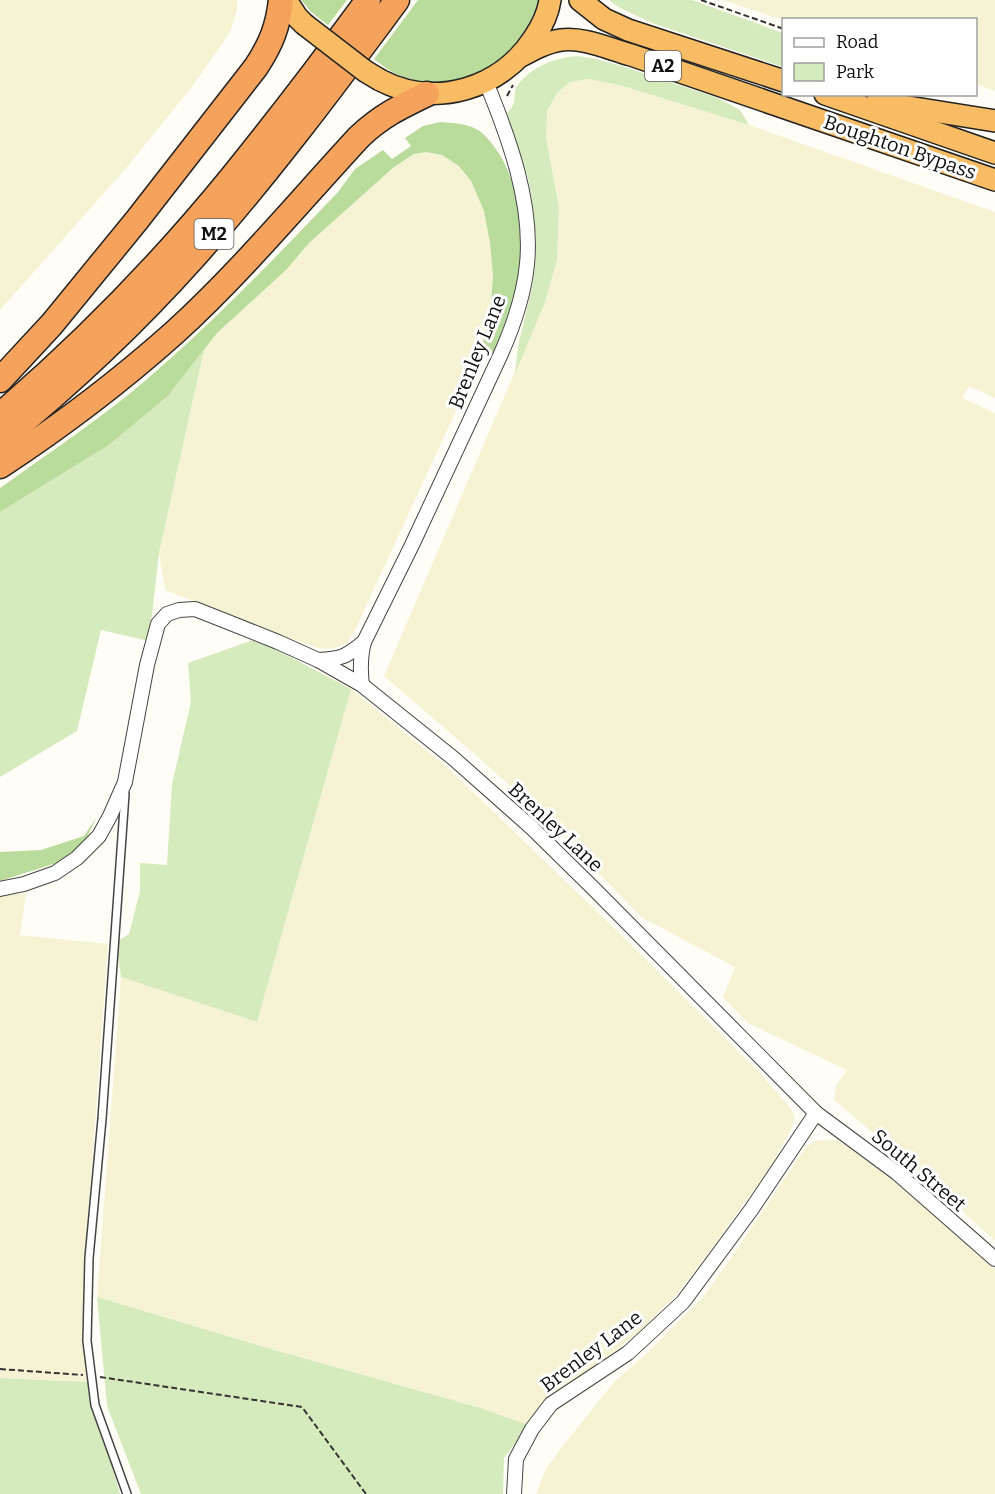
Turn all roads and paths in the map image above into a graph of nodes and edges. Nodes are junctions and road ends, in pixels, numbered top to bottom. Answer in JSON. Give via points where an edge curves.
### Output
{"nodes":[{"id":1,"x":281,"y":0,"type":"edge"},
{"id":2,"x":286,"y":0,"type":"edge"},
{"id":3,"x":368,"y":0,"type":"edge"},
{"id":4,"x":397,"y":0,"type":"edge"},
{"id":5,"x":550,"y":0,"type":"edge"},
{"id":6,"x":580,"y":0,"type":"edge"},
{"id":7,"x":701,"y":0,"type":"edge"},
{"id":8,"x":782,"y":29,"type":"edge"},
{"id":9,"x":521,"y":56,"type":"junction"},
{"id":10,"x":782,"y":81,"type":"edge"},
{"id":11,"x":486,"y":82,"type":"junction"},
{"id":12,"x":427,"y":94,"type":"junction"},
{"id":13,"x":831,"y":96,"type":"edge"},
{"id":14,"x":844,"y":96,"type":"edge"},
{"id":15,"x":995,"y":121,"type":"edge"},
{"id":16,"x":995,"y":153,"type":"edge"},
{"id":17,"x":995,"y":180,"type":"edge"},
{"id":18,"x":0,"y":380,"type":"edge"},
{"id":19,"x":0,"y":415,"type":"edge"},
{"id":20,"x":0,"y":441,"type":"edge"},
{"id":21,"x":0,"y":466,"type":"edge"},
{"id":22,"x":364,"y":642,"type":"junction"},
{"id":23,"x":318,"y":660,"type":"junction"},
{"id":24,"x":362,"y":685,"type":"junction"},
{"id":25,"x":125,"y":782,"type":"junction"},
{"id":26,"x":0,"y":889,"type":"edge"},
{"id":27,"x":816,"y":1113,"type":"junction"},
{"id":28,"x":995,"y":1259,"type":"edge"},
{"id":29,"x":0,"y":1369,"type":"edge"},
{"id":30,"x":91,"y":1376,"type":"junction"},
{"id":31,"x":127,"y":1494,"type":"edge"},
{"id":32,"x":366,"y":1494,"type":"edge"},
{"id":33,"x":514,"y":1494,"type":"edge"}],
"edges":[{"from":1,"to":18,"type":"highway","via":[[275,32],[256,67],[52,324]]},
{"from":2,"to":12,"type":"highway","number":"A2","bridge":true,"via":[[304,24],[365,71],[400,89]]},
{"from":3,"to":19,"type":"highway","number":"M2","via":[[293,101],[193,222],[95,327]]},
{"from":4,"to":20,"type":"highway","number":"M2","via":[[281,154],[192,259],[97,356]]},
{"from":5,"to":9,"type":"highway","number":"A2","via":[[539,31]]},
{"from":6,"to":10,"type":"highway","number":"A2","via":[[604,19],[628,30]]},
{"from":7,"to":8,"type":"path"},
{"from":9,"to":11,"type":"highway","number":"A2"},
{"from":9,"to":17,"type":"highway","name":"Boughton Bypass","number":"A2","via":[[560,40],[579,41],[631,55]]},
{"from":11,"to":12,"type":"highway","number":"A2","via":[[457,91]]},
{"from":11,"to":22,"type":"street","name":"Brenley Lane","via":[[523,195],[528,244],[524,285],[512,330]]},
{"from":12,"to":21,"type":"highway","number":"M2","via":[[373,123],[216,292],[138,364]]},
{"from":13,"to":16,"type":"highway","name":"Boughton Bypass"},
{"from":14,"to":15,"type":"highway"},
{"from":22,"to":23,"type":"street","via":[[337,659]]},
{"from":22,"to":24,"type":"street","name":"Brenley Lane","via":[[360,658]]},
{"from":23,"to":24,"type":"street"},
{"from":23,"to":25,"type":"street","via":[[195,609],[167,614],[158,624],[147,665]]},
{"from":24,"to":27,"type":"street","name":"Brenley Lane","via":[[532,828]]},
{"from":25,"to":26,"type":"street","via":[[99,836],[77,858],[55,873]]},
{"from":25,"to":30,"type":"lane","via":[[102,1119],[88,1258],[87,1341]]},
{"from":27,"to":28,"type":"street","name":"South Street","via":[[897,1173]]},
{"from":27,"to":33,"type":"street","name":"Brenley Lane","via":[[683,1302],[628,1353],[551,1404],[516,1459]]},
{"from":29,"to":30,"type":"path"},
{"from":30,"to":31,"type":"lane","via":[[94,1405]]},
{"from":30,"to":32,"type":"path","via":[[302,1407]]}]}
